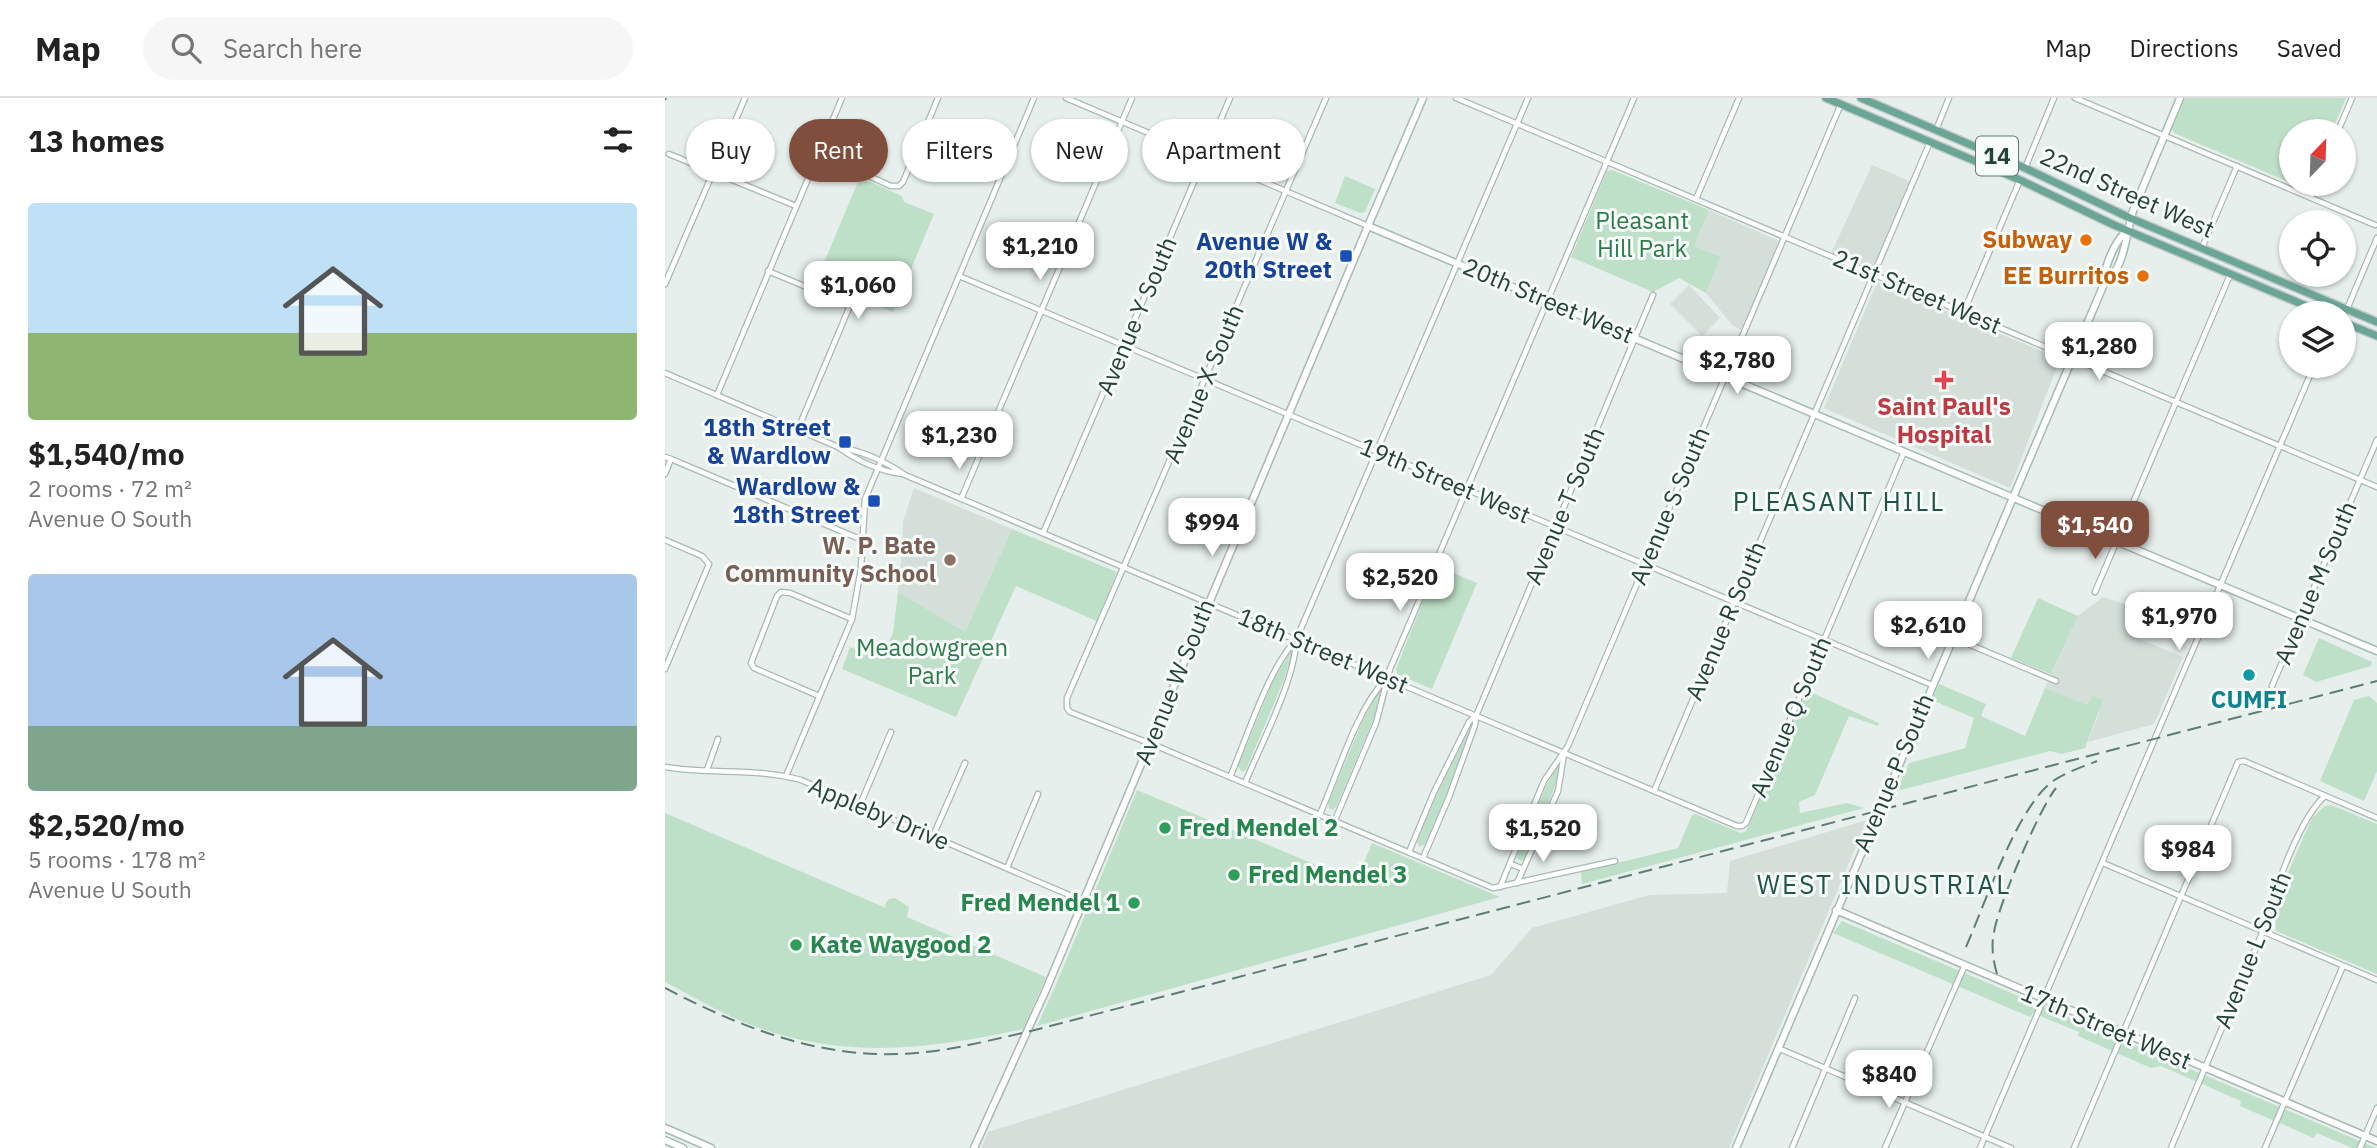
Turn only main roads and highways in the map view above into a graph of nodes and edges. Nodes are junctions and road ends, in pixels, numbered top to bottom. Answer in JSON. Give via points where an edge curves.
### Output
{"nodes":[{"id":1,"x":1423,"y":98,"type":"edge"},
{"id":2,"x":1826,"y":98,"type":"edge"},
{"id":3,"x":1861,"y":98,"type":"edge"},
{"id":4,"x":2180,"y":98,"type":"edge"},
{"id":5,"x":2130,"y":218,"type":"junction"},
{"id":6,"x":1368,"y":226,"type":"junction"},
{"id":7,"x":2127,"y":230,"type":"junction"},
{"id":8,"x":2294,"y":301,"type":"edge"},
{"id":9,"x":2377,"y":322,"type":"edge"},
{"id":10,"x":2356,"y":327,"type":"edge"},
{"id":11,"x":2377,"y":336,"type":"edge"},
{"id":12,"x":2014,"y":497,"type":"junction"},
{"id":13,"x":2377,"y":651,"type":"edge"},
{"id":14,"x":1836,"y":911,"type":"junction"},
{"id":15,"x":665,"y":1128,"type":"edge"},
{"id":16,"x":665,"y":1140,"type":"edge"},
{"id":17,"x":2377,"y":1141,"type":"edge"},
{"id":18,"x":683,"y":1148,"type":"edge"},
{"id":19,"x":711,"y":1148,"type":"edge"},
{"id":20,"x":974,"y":1148,"type":"edge"},
{"id":21,"x":1736,"y":1148,"type":"edge"}],
"edges":[{"from":1,"to":6,"type":"main road","name":"Avenue W South"},
{"from":2,"to":7,"type":"main road","name":"22nd Street West","number":"14"},
{"from":3,"to":5,"type":"main road","name":"22nd Street West","number":"14"},
{"from":4,"to":5,"type":"main road","name":"Avenue P South"},
{"from":5,"to":7,"type":"main road","name":"Avenue P South"},
{"from":5,"to":9,"type":"main road","name":"22nd Street West","number":"14"},
{"from":6,"to":12,"type":"main road","name":"20th Street West"},
{"from":6,"to":20,"type":"main road","name":"Avenue W South"},
{"from":7,"to":8,"type":"main road","name":"22nd Street West","number":"14"},
{"from":7,"to":12,"type":"main road","name":"Avenue P South","via":[[2119,237],[2104,284]]},
{"from":10,"to":11,"type":"main road"},
{"from":12,"to":13,"type":"main road","name":"20th Street West"},
{"from":12,"to":14,"type":"main road","name":"Avenue P South"},
{"from":14,"to":17,"type":"main road","name":"17th Street West"},
{"from":14,"to":21,"type":"main road","name":"Avenue P South"},
{"from":15,"to":19,"type":"main road"},
{"from":16,"to":18,"type":"main road"}]}
